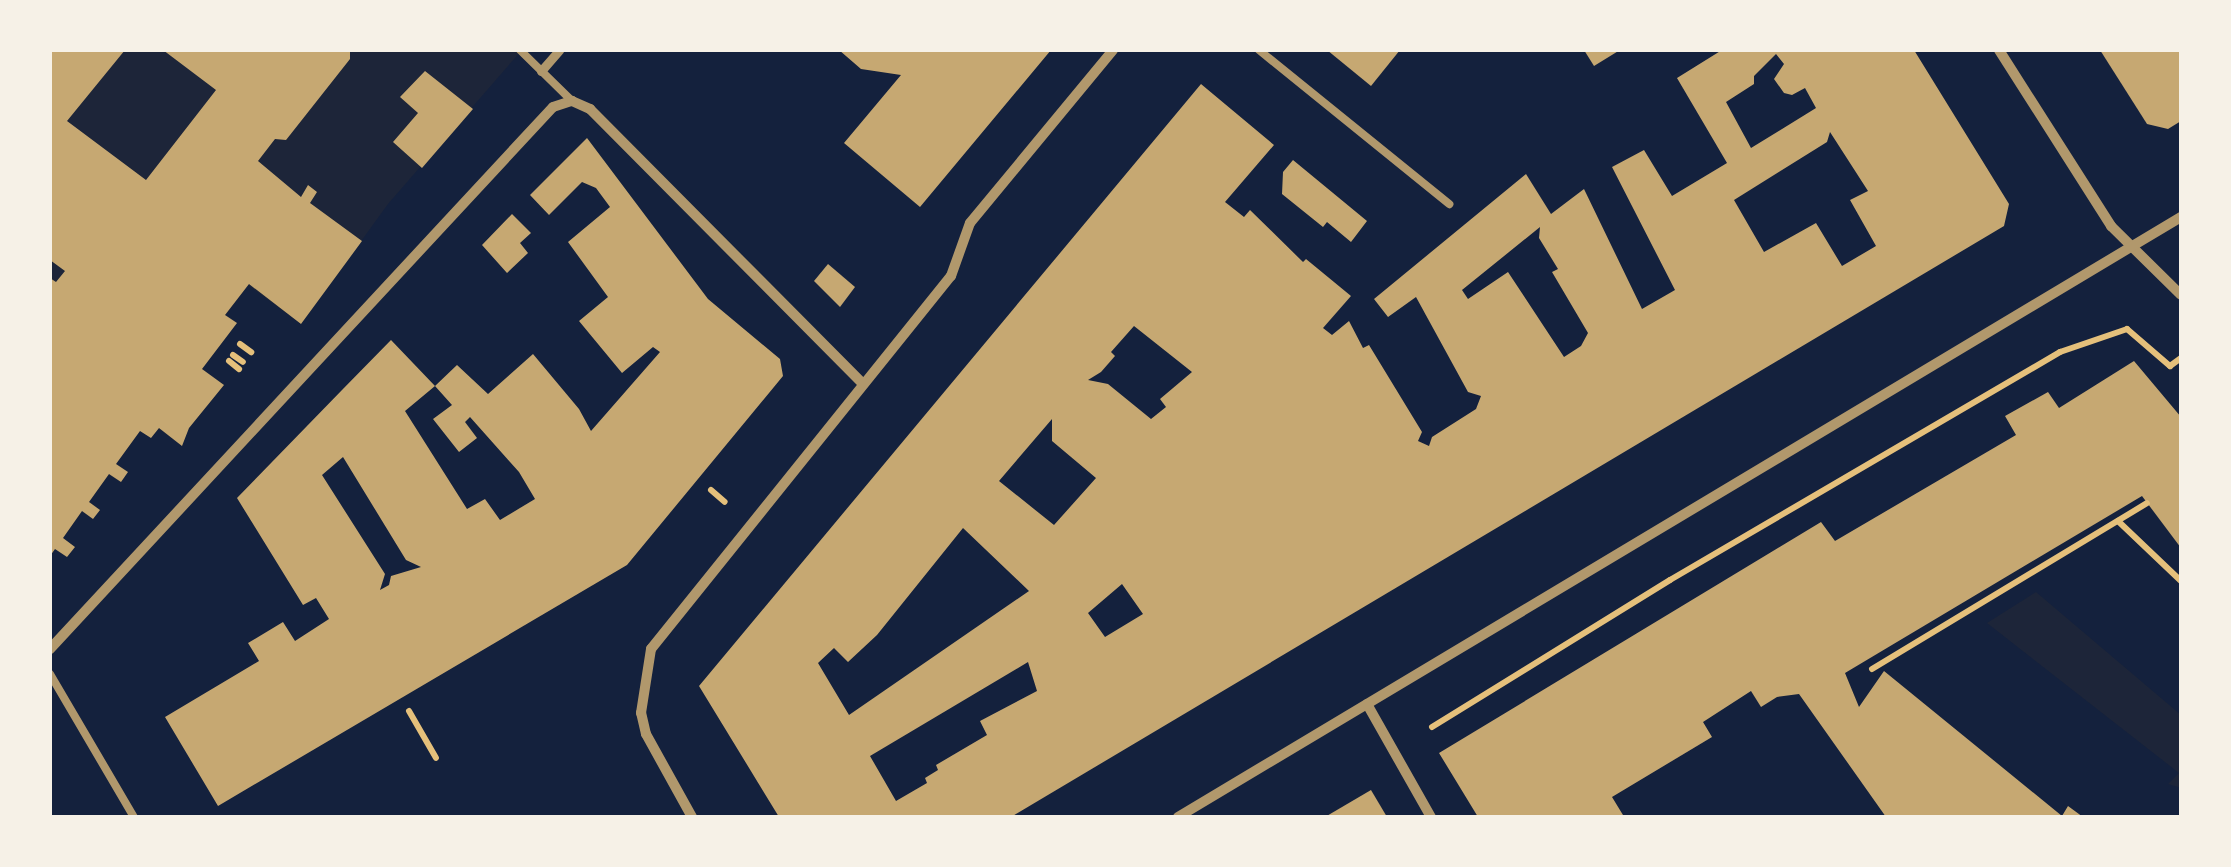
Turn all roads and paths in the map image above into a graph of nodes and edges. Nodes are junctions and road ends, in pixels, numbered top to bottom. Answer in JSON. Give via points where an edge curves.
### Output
{"nodes":[{"id":1,"x":520,"y":50,"type":"edge"},
{"id":2,"x":559,"y":50,"type":"edge"},
{"id":3,"x":1112,"y":50,"type":"edge"},
{"id":4,"x":1259,"y":50,"type":"edge"},
{"id":5,"x":1998,"y":50,"type":"edge"},
{"id":6,"x":541,"y":70,"type":"junction"},
{"id":7,"x":572,"y":101,"type":"junction"},
{"id":8,"x":1449,"y":204,"type":"dead end"},
{"id":9,"x":2181,"y":217,"type":"edge"},
{"id":10,"x":2132,"y":248,"type":"junction"},
{"id":11,"x":2181,"y":295,"type":"edge"},
{"id":12,"x":2181,"y":358,"type":"edge"},
{"id":13,"x":246,"y":359,"type":"joint"},
{"id":14,"x":862,"y":383,"type":"junction"},
{"id":15,"x":711,"y":490,"type":"dead end"},
{"id":16,"x":719,"y":498,"type":"dead end"},
{"id":17,"x":2147,"y":503,"type":"dead end"},
{"id":18,"x":2118,"y":521,"type":"junction"},
{"id":19,"x":2181,"y":581,"type":"edge"},
{"id":20,"x":50,"y":649,"type":"edge"},
{"id":21,"x":1872,"y":669,"type":"dead end"},
{"id":22,"x":50,"y":674,"type":"edge"},
{"id":23,"x":1368,"y":704,"type":"junction"},
{"id":24,"x":410,"y":711,"type":"dead end"},
{"id":25,"x":1432,"y":727,"type":"dead end"},
{"id":26,"x":436,"y":758,"type":"dead end"},
{"id":27,"x":134,"y":817,"type":"edge"},
{"id":28,"x":692,"y":817,"type":"edge"},
{"id":29,"x":1178,"y":817,"type":"edge"},
{"id":30,"x":1432,"y":817,"type":"edge"}],
"edges":[{"from":1,"to":6,"type":"lane"},
{"from":2,"to":6,"type":"street"},
{"from":3,"to":14,"type":"street","via":[[970,223],[950,276]]},
{"from":4,"to":8,"type":"lane"},
{"from":5,"to":10,"type":"street","via":[[2111,226]]},
{"from":6,"to":7,"type":"lane"},
{"from":7,"to":14,"type":"street","via":[[590,109]]},
{"from":7,"to":20,"type":"street","via":[[553,107]]},
{"from":9,"to":10,"type":"street"},
{"from":10,"to":11,"type":"street"},
{"from":10,"to":23,"type":"street"},
{"from":12,"to":25,"type":"path","via":[[2170,366],[2128,328],[2060,352]]},
{"from":13,"to":13,"type":"path","via":[[235,351]]},
{"from":14,"to":28,"type":"street","via":[[662,630],[644,668],[646,734]]},
{"from":15,"to":16,"type":"path"},
{"from":17,"to":18,"type":"path"},
{"from":18,"to":19,"type":"path"},
{"from":18,"to":21,"type":"path"},
{"from":22,"to":27,"type":"lane"},
{"from":23,"to":29,"type":"street"},
{"from":23,"to":30,"type":"street"},
{"from":24,"to":26,"type":"path"}]}
